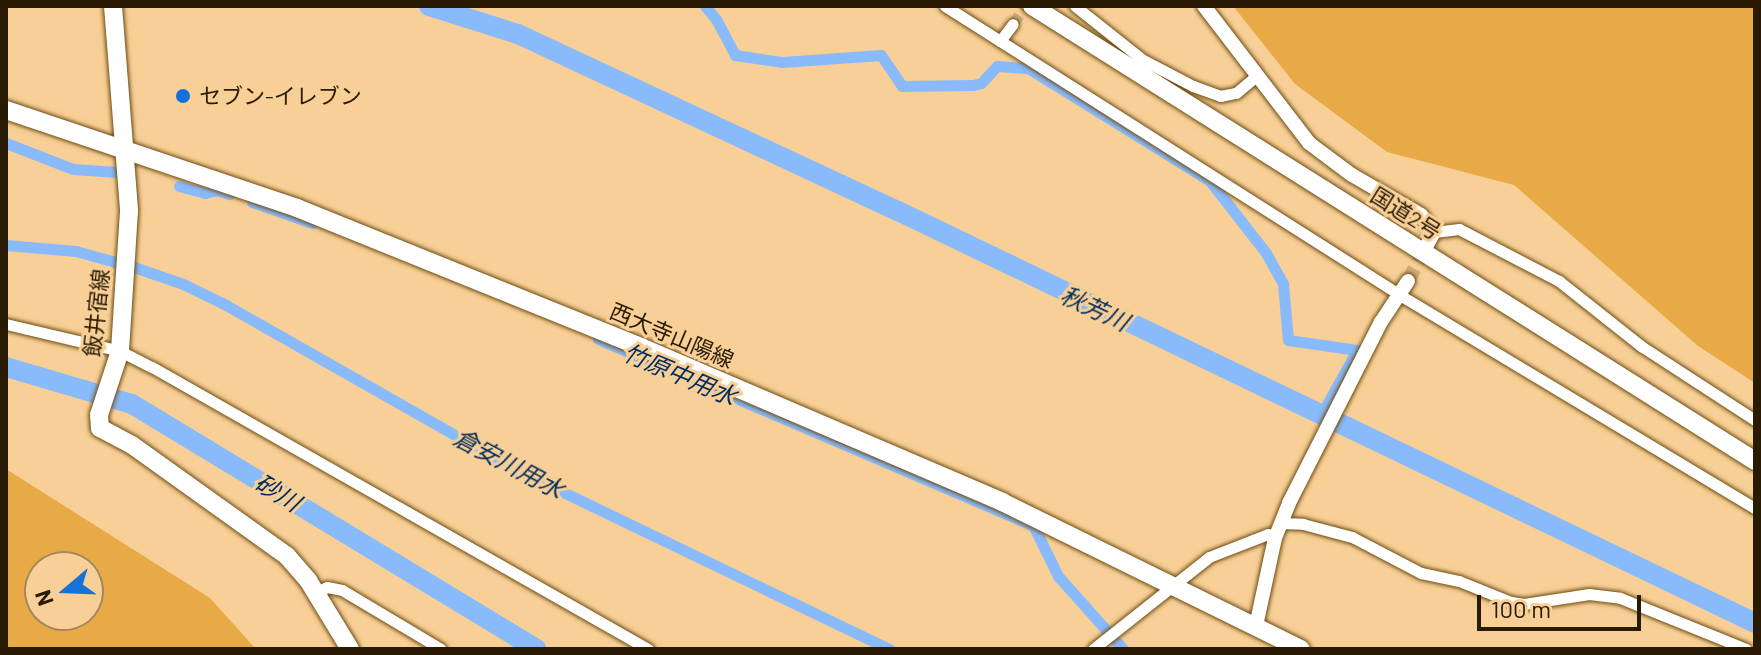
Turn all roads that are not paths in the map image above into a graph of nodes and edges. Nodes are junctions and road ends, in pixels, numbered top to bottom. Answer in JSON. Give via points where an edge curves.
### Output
{"nodes":[{"id":1,"x":113,"y":6,"type":"edge"},
{"id":2,"x":945,"y":6,"type":"edge"},
{"id":3,"x":1032,"y":6,"type":"edge"},
{"id":4,"x":1075,"y":6,"type":"edge"},
{"id":5,"x":1204,"y":6,"type":"edge"},
{"id":6,"x":1013,"y":24,"type":"tunnel mouth"},
{"id":7,"x":1000,"y":41,"type":"junction"},
{"id":8,"x":1256,"y":76,"type":"junction"},
{"id":9,"x":6,"y":110,"type":"edge"},
{"id":10,"x":127,"y":153,"type":"junction"},
{"id":11,"x":1430,"y":239,"type":"joint"},
{"id":12,"x":1408,"y":281,"type":"tunnel mouth"},
{"id":13,"x":1400,"y":295,"type":"junction"},
{"id":14,"x":6,"y":324,"type":"edge"},
{"id":15,"x":118,"y":356,"type":"junction"},
{"id":16,"x":1755,"y":420,"type":"edge"},
{"id":17,"x":1755,"y":461,"type":"edge"},
{"id":18,"x":1755,"y":508,"type":"edge"},
{"id":19,"x":1278,"y":530,"type":"junction"},
{"id":20,"x":1172,"y":583,"type":"junction"},
{"id":21,"x":316,"y":592,"type":"junction"},
{"id":22,"x":1256,"y":626,"type":"junction"},
{"id":23,"x":350,"y":649,"type":"edge"},
{"id":24,"x":441,"y":649,"type":"edge"},
{"id":25,"x":648,"y":649,"type":"edge"},
{"id":26,"x":1093,"y":649,"type":"edge"},
{"id":27,"x":1301,"y":649,"type":"edge"},
{"id":28,"x":1746,"y":649,"type":"edge"}],
"edges":[{"from":1,"to":10,"type":"main road","name":"飯井宿線"},
{"from":2,"to":7,"type":"street"},
{"from":3,"to":17,"type":"main road","name":"国道2号"},
{"from":4,"to":8,"type":"street","via":[[1143,60],[1193,86],[1220,96],[1236,93]]},
{"from":5,"to":8,"type":"street"},
{"from":6,"to":7,"type":"street"},
{"from":7,"to":13,"type":"street"},
{"from":8,"to":11,"type":"street","via":[[1309,143],[1421,215]]},
{"from":9,"to":10,"type":"main road","name":"西大寺山陽線"},
{"from":10,"to":15,"type":"main road","name":"飯井宿線","via":[[129,211]]},
{"from":10,"to":20,"type":"main road","name":"西大寺山陽線","via":[[297,208],[641,347],[1002,502]]},
{"from":11,"to":16,"type":"street","via":[[1459,229],[1559,281],[1641,346]]},
{"from":12,"to":13,"type":"street"},
{"from":13,"to":18,"type":"street"},
{"from":13,"to":19,"type":"street","via":[[1381,322]]},
{"from":14,"to":15,"type":"street"},
{"from":15,"to":21,"type":"main road","name":"飯井宿線","via":[[99,415],[100,428],[132,445],[287,556]]},
{"from":15,"to":25,"type":"street","via":[[288,441]]},
{"from":19,"to":20,"type":"street","via":[[1235,544]]},
{"from":19,"to":22,"type":"street"},
{"from":19,"to":28,"type":"street","via":[[1303,524],[1352,537],[1421,573],[1459,581],[1511,602],[1589,594],[1620,598]]},
{"from":20,"to":22,"type":"main road","name":"西大寺山陽線"},
{"from":20,"to":26,"type":"street"},
{"from":21,"to":23,"type":"main road","name":"飯井宿線"},
{"from":21,"to":24,"type":"street","via":[[327,587],[342,590]]},
{"from":22,"to":27,"type":"main road","name":"西大寺山陽線"}]}
